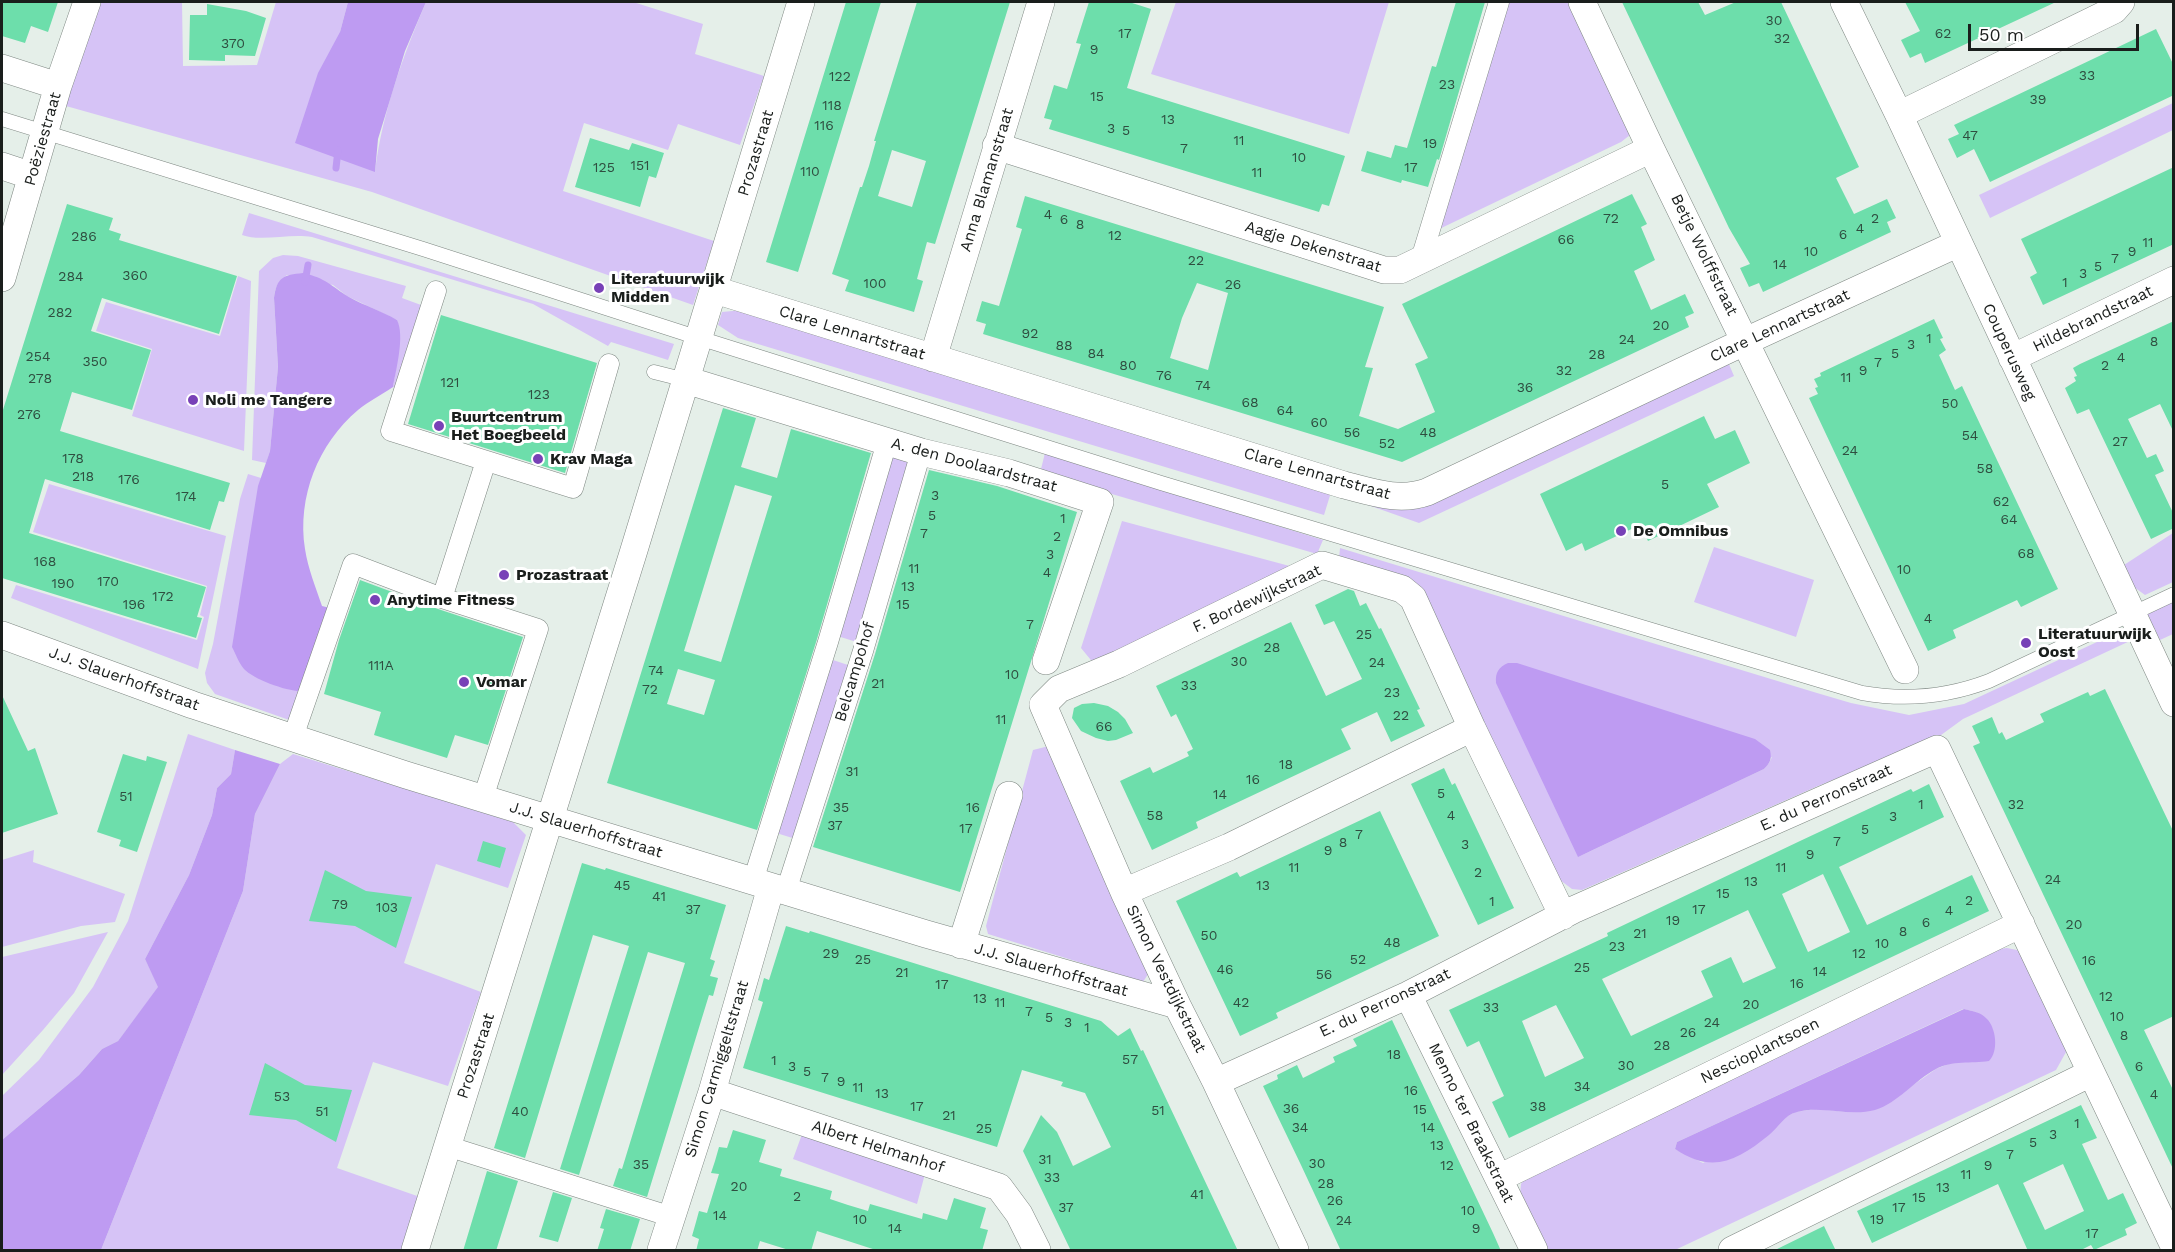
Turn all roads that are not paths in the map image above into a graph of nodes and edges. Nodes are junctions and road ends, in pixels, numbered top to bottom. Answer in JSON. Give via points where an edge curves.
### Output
{"nodes":[{"id":1,"x":87,"y":2,"type":"edge"},
{"id":2,"x":801,"y":2,"type":"edge"},
{"id":3,"x":1041,"y":2,"type":"edge"},
{"id":4,"x":1499,"y":2,"type":"edge"},
{"id":5,"x":1582,"y":2,"type":"edge"},
{"id":6,"x":1844,"y":2,"type":"edge"},
{"id":7,"x":2121,"y":2,"type":"edge"},
{"id":8,"x":2,"y":68,"type":"edge"},
{"id":9,"x":58,"y":86,"type":"junction"},
{"id":10,"x":1899,"y":115,"type":"junction"},
{"id":11,"x":2,"y":119,"type":"edge"},
{"id":12,"x":45,"y":132,"type":"junction"},
{"id":13,"x":996,"y":146,"type":"junction"},
{"id":14,"x":1651,"y":149,"type":"junction"},
{"id":15,"x":2,"y":166,"type":"edge"},
{"id":16,"x":32,"y":176,"type":"junction"},
{"id":17,"x":1959,"y":243,"type":"junction"},
{"id":18,"x":1421,"y":259,"type":"junction"},
{"id":19,"x":2,"y":278,"type":"edge"},
{"id":20,"x":2174,"y":280,"type":"edge"},
{"id":21,"x":715,"y":290,"type":"junction"},
{"id":22,"x":436,"y":291,"type":"dead end"},
{"id":23,"x":699,"y":338,"type":"junction"},
{"id":24,"x":1746,"y":341,"type":"junction"},
{"id":25,"x":933,"y":358,"type":"junction"},
{"id":26,"x":2012,"y":358,"type":"junction"},
{"id":27,"x":609,"y":364,"type":"dead end"},
{"id":28,"x":654,"y":372,"type":"dead end"},
{"id":29,"x":686,"y":380,"type":"junction"},
{"id":30,"x":887,"y":442,"type":"junction"},
{"id":31,"x":921,"y":452,"type":"junction"},
{"id":32,"x":486,"y":461,"type":"junction"},
{"id":33,"x":2174,"y":594,"type":"edge"},
{"id":34,"x":442,"y":598,"type":"junction"},
{"id":35,"x":2133,"y":614,"type":"junction"},
{"id":36,"x":2,"y":635,"type":"edge"},
{"id":37,"x":1046,"y":662,"type":"dead end"},
{"id":38,"x":1905,"y":670,"type":"dead end"},
{"id":39,"x":2174,"y":703,"type":"edge"},
{"id":40,"x":1043,"y":705,"type":"joint"},
{"id":41,"x":1472,"y":728,"type":"junction"},
{"id":42,"x":293,"y":737,"type":"junction"},
{"id":43,"x":1009,"y":795,"type":"dead end"},
{"id":44,"x":483,"y":798,"type":"junction"},
{"id":45,"x":552,"y":819,"type":"junction"},
{"id":46,"x":770,"y":886,"type":"junction"},
{"id":47,"x":1124,"y":892,"type":"junction"},
{"id":48,"x":1563,"y":916,"type":"junction"},
{"id":49,"x":2021,"y":924,"type":"junction"},
{"id":50,"x":961,"y":945,"type":"junction"},
{"id":51,"x":1407,"y":994,"type":"junction"},
{"id":52,"x":1177,"y":1005,"type":"junction"},
{"id":53,"x":2091,"y":1073,"type":"junction"},
{"id":54,"x":1216,"y":1082,"type":"junction"},
{"id":55,"x":712,"y":1092,"type":"junction"},
{"id":56,"x":447,"y":1146,"type":"junction"},
{"id":57,"x":1498,"y":1178,"type":"junction"},
{"id":58,"x":672,"y":1217,"type":"junction"},
{"id":59,"x":1021,"y":1238,"type":"edge"},
{"id":60,"x":2174,"y":1246,"type":"edge"},
{"id":61,"x":415,"y":1251,"type":"edge"},
{"id":62,"x":661,"y":1251,"type":"edge"},
{"id":63,"x":1037,"y":1251,"type":"edge"},
{"id":64,"x":1294,"y":1251,"type":"edge"},
{"id":65,"x":1534,"y":1251,"type":"edge"},
{"id":66,"x":1732,"y":1251,"type":"edge"}],
"edges":[{"from":1,"to":9,"type":"street","name":"Poëziestraat"},
{"from":2,"to":21,"type":"street","name":"Prozastraat"},
{"from":3,"to":13,"type":"street","name":"Anna Blamanstraat"},
{"from":4,"to":18,"type":"street"},
{"from":5,"to":14,"type":"street","name":"Betje Wolffstraat"},
{"from":6,"to":10,"type":"street","name":"Couperusweg"},
{"from":7,"to":10,"type":"street","via":[[2114,10]]},
{"from":8,"to":9,"type":"street"},
{"from":9,"to":12,"type":"street","name":"Poëziestraat"},
{"from":10,"to":17,"type":"street","name":"Couperusweg"},
{"from":11,"to":12,"type":"lane"},
{"from":12,"to":16,"type":"street","name":"Poëziestraat"},
{"from":12,"to":23,"type":"lane"},
{"from":13,"to":18,"type":"street","name":"Aagje Dekenstraat","via":[[1384,270],[1400,270]]},
{"from":13,"to":25,"type":"street","name":"Anna Blamanstraat"},
{"from":14,"to":18,"type":"street","name":"Aagje Dekenstraat"},
{"from":14,"to":24,"type":"street","name":"Betje Wolffstraat"},
{"from":15,"to":16,"type":"street"},
{"from":16,"to":19,"type":"street","name":"Poëziestraat"},
{"from":17,"to":24,"type":"street","name":"Clare Lennartstraat"},
{"from":17,"to":26,"type":"street","name":"Couperusweg"},
{"from":20,"to":26,"type":"street","name":"Hildebrandstraat"},
{"from":21,"to":23,"type":"street","name":"Prozastraat"},
{"from":21,"to":25,"type":"street","name":"Clare Lennartstraat"},
{"from":22,"to":32,"type":"street","via":[[392,431]]},
{"from":23,"to":29,"type":"street","name":"Prozastraat"},
{"from":23,"to":35,"type":"lane","via":[[1194,493],[1862,693],[1920,698],[1965,690]]},
{"from":24,"to":25,"type":"street","name":"Clare Lennartstraat","via":[[1412,497],[1392,497],[1344,485]]},
{"from":24,"to":38,"type":"street","name":"Betje Wolffstraat"},
{"from":26,"to":35,"type":"street","name":"Couperusweg"},
{"from":27,"to":32,"type":"street","via":[[573,488]]},
{"from":28,"to":29,"type":"lane"},
{"from":29,"to":30,"type":"street","name":"A. den Doolaardstraat"},
{"from":29,"to":45,"type":"street","name":"Prozastraat"},
{"from":30,"to":31,"type":"street","name":"A. den Doolaardstraat"},
{"from":30,"to":46,"type":"street","name":"Belcampohof","via":[[828,642]]},
{"from":31,"to":37,"type":"street","name":"A. den Doolaardstraat","via":[[1009,473],[1100,502]]},
{"from":31,"to":46,"type":"street","name":"Belcampohof","via":[[863,651]]},
{"from":32,"to":34,"type":"street"},
{"from":33,"to":35,"type":"lane"},
{"from":34,"to":42,"type":"street","via":[[353,564]]},
{"from":34,"to":44,"type":"street","via":[[538,628]]},
{"from":35,"to":39,"type":"street","name":"Couperusweg"},
{"from":36,"to":42,"type":"street","name":"J.J. Slauerhoffstraat"},
{"from":40,"to":41,"type":"street","name":"F. Bordewijkstraat","via":[[1059,689],[1322,565],[1402,589],[1413,598]]},
{"from":40,"to":47,"type":"street","name":"Simon Vestdijkstraat"},
{"from":41,"to":47,"type":"street","via":[[1228,847]]},
{"from":41,"to":48,"type":"street","name":"F. Bordewijkstraat"},
{"from":42,"to":44,"type":"street","name":"J.J. Slauerhoffstraat"},
{"from":43,"to":50,"type":"street"},
{"from":44,"to":45,"type":"street","name":"J.J. Slauerhoffstraat"},
{"from":45,"to":46,"type":"street","name":"J.J. Slauerhoffstraat"},
{"from":45,"to":56,"type":"street","name":"Prozastraat"},
{"from":46,"to":50,"type":"street","name":"J.J. Slauerhoffstraat"},
{"from":46,"to":55,"type":"street","name":"Simon Carmiggeltstraat"},
{"from":47,"to":52,"type":"street","name":"Simon Vestdijkstraat"},
{"from":48,"to":49,"type":"street","name":"E. du Perronstraat","via":[[1937,749]]},
{"from":48,"to":51,"type":"street","name":"E. du Perronstraat"},
{"from":49,"to":53,"type":"street","name":"E. du Perronstraat"},
{"from":49,"to":57,"type":"street","name":"Nescioplantsoen"},
{"from":50,"to":52,"type":"street","name":"J.J. Slauerhoffstraat"},
{"from":51,"to":54,"type":"street","name":"E. du Perronstraat"},
{"from":51,"to":57,"type":"street","name":"Menno ter Braakstraat"},
{"from":52,"to":54,"type":"street","name":"Simon Vestdijkstraat"},
{"from":53,"to":60,"type":"street","name":"E. du Perronstraat"},
{"from":53,"to":66,"type":"street"},
{"from":54,"to":64,"type":"street","name":"Simon Vestdijkstraat"},
{"from":55,"to":58,"type":"street","name":"Simon Carmiggeltstraat"},
{"from":55,"to":59,"type":"street","name":"Albert Helmanhof","via":[[999,1187],[1019,1214]]},
{"from":56,"to":58,"type":"street"},
{"from":56,"to":61,"type":"street","name":"Prozastraat"},
{"from":57,"to":65,"type":"street","name":"Menno ter Braakstraat"},
{"from":58,"to":62,"type":"street","name":"Simon Carmiggeltstraat"},
{"from":59,"to":63,"type":"street","name":"Albert Helmanhof"}]}
